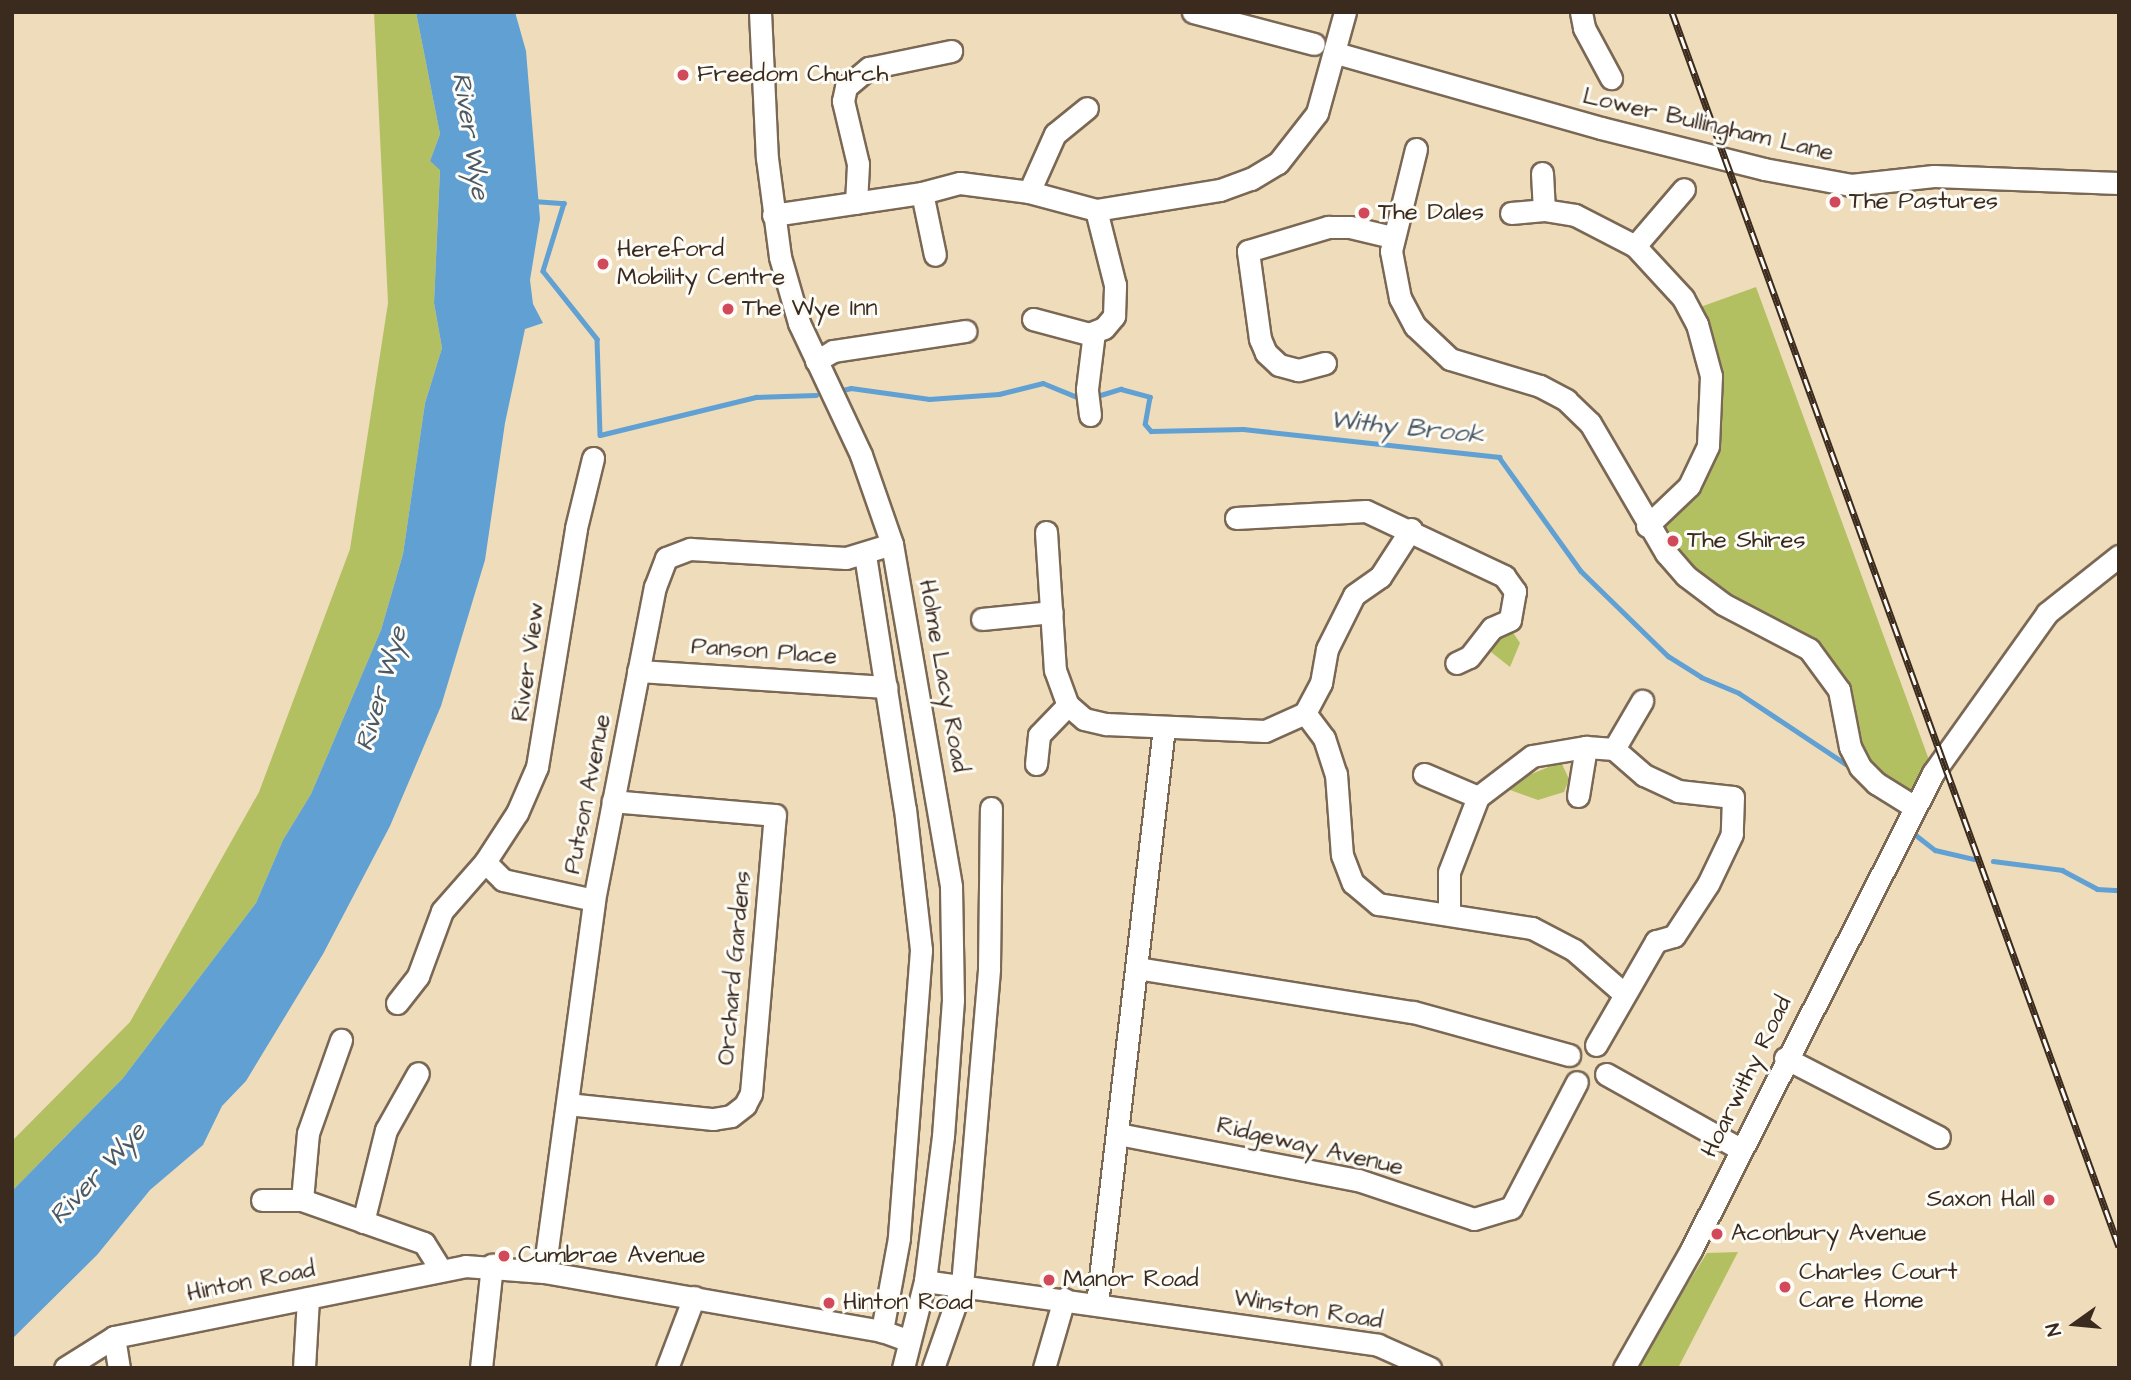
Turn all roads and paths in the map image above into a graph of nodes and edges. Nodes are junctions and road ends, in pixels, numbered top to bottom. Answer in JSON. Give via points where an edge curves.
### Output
{"nodes":[{"id":1,"x":760,"y":12,"type":"edge"},
{"id":2,"x":1194,"y":12,"type":"edge"},
{"id":3,"x":1345,"y":12,"type":"edge"},
{"id":4,"x":1581,"y":12,"type":"edge"},
{"id":5,"x":1314,"y":44,"type":"dead end"},
{"id":6,"x":951,"y":51,"type":"dead end"},
{"id":7,"x":1336,"y":53,"type":"junction"},
{"id":8,"x":1611,"y":78,"type":"dead end"},
{"id":9,"x":1087,"y":108,"type":"dead end"},
{"id":10,"x":1416,"y":149,"type":"dead end"},
{"id":11,"x":1542,"y":173,"type":"dead end"},
{"id":12,"x":2119,"y":183,"type":"edge"},
{"id":13,"x":1684,"y":189,"type":"dead end"},
{"id":14,"x":1029,"y":192,"type":"junction"},
{"id":15,"x":922,"y":193,"type":"junction"},
{"id":16,"x":856,"y":203,"type":"junction"},
{"id":17,"x":1096,"y":210,"type":"junction"},
{"id":18,"x":1544,"y":210,"type":"junction"},
{"id":19,"x":1511,"y":213,"type":"dead end"},
{"id":20,"x":774,"y":215,"type":"junction"},
{"id":21,"x":1392,"y":237,"type":"junction"},
{"id":22,"x":1634,"y":246,"type":"junction"},
{"id":23,"x":935,"y":256,"type":"dead end"},
{"id":24,"x":1033,"y":319,"type":"dead end"},
{"id":25,"x":966,"y":331,"type":"dead end"},
{"id":26,"x":1094,"y":332,"type":"junction"},
{"id":27,"x":816,"y":361,"type":"junction"},
{"id":28,"x":1325,"y":363,"type":"dead end"},
{"id":29,"x":1090,"y":415,"type":"dead end"},
{"id":30,"x":593,"y":458,"type":"dead end"},
{"id":31,"x":1236,"y":518,"type":"dead end"},
{"id":32,"x":1647,"y":526,"type":"junction"},
{"id":33,"x":1411,"y":529,"type":"junction"},
{"id":34,"x":1046,"y":532,"type":"dead end"},
{"id":35,"x":892,"y":544,"type":"junction"},
{"id":36,"x":865,"y":555,"type":"junction"},
{"id":37,"x":2119,"y":556,"type":"edge"},
{"id":38,"x":1052,"y":612,"type":"junction"},
{"id":39,"x":982,"y":619,"type":"dead end"},
{"id":40,"x":1456,"y":663,"type":"dead end"},
{"id":41,"x":638,"y":671,"type":"junction"},
{"id":42,"x":886,"y":687,"type":"junction"},
{"id":43,"x":1642,"y":701,"type":"dead end"},
{"id":44,"x":1068,"y":705,"type":"junction"},
{"id":45,"x":1305,"y":713,"type":"junction"},
{"id":46,"x":1164,"y":728,"type":"junction"},
{"id":47,"x":1586,"y":747,"type":"junction"},
{"id":48,"x":1614,"y":749,"type":"junction"},
{"id":49,"x":1037,"y":764,"type":"dead end"},
{"id":50,"x":1424,"y":774,"type":"dead end"},
{"id":51,"x":1578,"y":796,"type":"dead end"},
{"id":52,"x":1478,"y":797,"type":"junction"},
{"id":53,"x":613,"y":801,"type":"junction"},
{"id":54,"x":1913,"y":806,"type":"junction"},
{"id":55,"x":991,"y":808,"type":"dead end"},
{"id":56,"x":485,"y":862,"type":"junction"},
{"id":57,"x":594,"y":900,"type":"junction"},
{"id":58,"x":1449,"y":915,"type":"junction"},
{"id":59,"x":1137,"y":968,"type":"junction"},
{"id":60,"x":1622,"y":992,"type":"junction"},
{"id":61,"x":397,"y":1003,"type":"dead end"},
{"id":62,"x":341,"y":1040,"type":"dead end"},
{"id":63,"x":1596,"y":1045,"type":"junction"},
{"id":64,"x":1569,"y":1055,"type":"junction"},
{"id":65,"x":1785,"y":1058,"type":"junction"},
{"id":66,"x":418,"y":1073,"type":"dead end"},
{"id":67,"x":1606,"y":1074,"type":"junction"},
{"id":68,"x":1577,"y":1082,"type":"junction"},
{"id":69,"x":567,"y":1104,"type":"junction"},
{"id":70,"x":1118,"y":1134,"type":"junction"},
{"id":71,"x":1940,"y":1137,"type":"dead end"},
{"id":72,"x":1741,"y":1149,"type":"junction"},
{"id":73,"x":262,"y":1200,"type":"dead end"},
{"id":74,"x":302,"y":1200,"type":"junction"},
{"id":75,"x":363,"y":1222,"type":"junction"},
{"id":76,"x":492,"y":1265,"type":"junction"},
{"id":77,"x":440,"y":1269,"type":"junction"},
{"id":78,"x":544,"y":1272,"type":"junction"},
{"id":79,"x":925,"y":1281,"type":"junction"},
{"id":80,"x":962,"y":1285,"type":"junction"},
{"id":81,"x":694,"y":1297,"type":"junction"},
{"id":82,"x":308,"y":1298,"type":"junction"},
{"id":83,"x":1064,"y":1299,"type":"junction"},
{"id":84,"x":1097,"y":1304,"type":"junction"},
{"id":85,"x":882,"y":1331,"type":"junction"},
{"id":86,"x":114,"y":1337,"type":"junction"},
{"id":87,"x":909,"y":1341,"type":"junction"},
{"id":88,"x":65,"y":1368,"type":"edge"},
{"id":89,"x":119,"y":1368,"type":"edge"},
{"id":90,"x":304,"y":1368,"type":"edge"},
{"id":91,"x":481,"y":1368,"type":"edge"},
{"id":92,"x":667,"y":1368,"type":"edge"},
{"id":93,"x":903,"y":1368,"type":"edge"},
{"id":94,"x":933,"y":1368,"type":"edge"},
{"id":95,"x":1044,"y":1368,"type":"edge"},
{"id":96,"x":1430,"y":1368,"type":"edge"},
{"id":97,"x":1624,"y":1368,"type":"edge"}],
"edges":[{"from":1,"to":20,"type":"street","name":"Holme Lacy Road","via":[[762,93]]},
{"from":2,"to":5,"type":"street"},
{"from":3,"to":7,"type":"street"},
{"from":4,"to":8,"type":"street","via":[[1584,28]]},
{"from":6,"to":16,"type":"street","via":[[869,68],[846,87],[844,110],[858,164]]},
{"from":7,"to":12,"type":"street","name":"Lower Bullingham Lane","via":[[1601,128],[1764,169],[1851,185],[1934,176]]},
{"from":7,"to":17,"type":"street","via":[[1317,113],[1278,163],[1220,190]]},
{"from":9,"to":14,"type":"street","via":[[1055,134]]},
{"from":10,"to":21,"type":"street"},
{"from":11,"to":18,"type":"street"},
{"from":13,"to":22,"type":"street"},
{"from":14,"to":15,"type":"street","via":[[960,183]]},
{"from":14,"to":17,"type":"street"},
{"from":15,"to":16,"type":"street"},
{"from":15,"to":23,"type":"street"},
{"from":16,"to":20,"type":"street"},
{"from":17,"to":26,"type":"street","via":[[1117,298],[1114,316]]},
{"from":18,"to":19,"type":"street"},
{"from":18,"to":22,"type":"street","via":[[1576,215]]},
{"from":20,"to":27,"type":"street","name":"Holme Lacy Road","via":[[790,299]]},
{"from":21,"to":28,"type":"street","via":[[1328,227],[1248,251],[1266,353],[1279,365],[1298,370]]},
{"from":21,"to":32,"type":"street","via":[[1400,298],[1432,346],[1450,359],[1540,386],[1566,400],[1590,423]]},
{"from":22,"to":32,"type":"street","via":[[1683,298],[1702,339],[1711,389],[1708,446],[1701,466],[1689,486]]},
{"from":24,"to":26,"type":"street","via":[[1072,331]]},
{"from":25,"to":27,"type":"street","via":[[834,352]]},
{"from":26,"to":29,"type":"street","via":[[1087,389]]},
{"from":27,"to":35,"type":"street","name":"Holme Lacy Road","via":[[861,455]]},
{"from":30,"to":56,"type":"street","name":"River View","via":[[576,528],[537,767],[517,813]]},
{"from":31,"to":33,"type":"street","via":[[1366,510]]},
{"from":32,"to":54,"type":"street","via":[[1686,576],[1723,604],[1809,649],[1839,690],[1850,747],[1860,767]]},
{"from":33,"to":40,"type":"street","via":[[1504,576],[1515,592],[1510,620],[1492,628],[1476,651]]},
{"from":33,"to":45,"type":"street","via":[[1380,578],[1354,596],[1327,649],[1321,683]]},
{"from":34,"to":38,"type":"street"},
{"from":35,"to":36,"type":"street","name":"Putson Avenue"},
{"from":35,"to":79,"type":"street","name":"Holme Lacy Road","via":[[940,808],[954,941],[950,1059]]},
{"from":36,"to":41,"type":"street","name":"Putson Avenue","via":[[677,551],[666,558],[660,571]]},
{"from":36,"to":42,"type":"street"},
{"from":37,"to":54,"type":"street","name":"Hoarwithy Road","via":[[2047,614]]},
{"from":38,"to":39,"type":"street"},
{"from":38,"to":44,"type":"street","via":[[1055,670]]},
{"from":41,"to":42,"type":"street","name":"Panson Place"},
{"from":41,"to":53,"type":"street","name":"Putson Avenue"},
{"from":42,"to":85,"type":"street","via":[[921,950],[899,1238]]},
{"from":43,"to":48,"type":"street"},
{"from":44,"to":46,"type":"street","via":[[1084,719]]},
{"from":44,"to":49,"type":"street","via":[[1039,735]]},
{"from":45,"to":46,"type":"street","via":[[1265,731]]},
{"from":45,"to":58,"type":"street","via":[[1324,738],[1336,774],[1342,855],[1353,883],[1378,904]]},
{"from":46,"to":59,"type":"street"},
{"from":47,"to":48,"type":"street"},
{"from":47,"to":51,"type":"street"},
{"from":47,"to":52,"type":"street","via":[[1532,756]]},
{"from":48,"to":60,"type":"street","via":[[1644,775],[1678,791],[1733,797],[1732,834],[1708,884],[1674,936],[1656,941]]},
{"from":50,"to":52,"type":"street"},
{"from":52,"to":58,"type":"street","via":[[1449,872]]},
{"from":53,"to":57,"type":"street","name":"Putson Avenue"},
{"from":53,"to":69,"type":"street","name":"Orchard Gardens","via":[[775,815],[751,1093],[731,1116],[713,1119]]},
{"from":54,"to":65,"type":"street","name":"Hoarwithy Road"},
{"from":55,"to":80,"type":"street","via":[[989,968]]},
{"from":56,"to":57,"type":"street","via":[[503,880]]},
{"from":56,"to":61,"type":"street","name":"River View","via":[[442,911],[418,976]]},
{"from":57,"to":69,"type":"street","name":"Putson Avenue"},
{"from":58,"to":60,"type":"street","via":[[1532,928],[1574,950]]},
{"from":59,"to":64,"type":"street","via":[[1413,1012]]},
{"from":59,"to":70,"type":"street"},
{"from":60,"to":63,"type":"street"},
{"from":62,"to":74,"type":"street","via":[[308,1133]]},
{"from":63,"to":64,"type":"street","via":[[1581,1045]]},
{"from":63,"to":67,"type":"street","via":[[1607,1059]]},
{"from":64,"to":68,"type":"street","via":[[1567,1068]]},
{"from":65,"to":71,"type":"street"},
{"from":65,"to":72,"type":"street","name":"Hoarwithy Road"},
{"from":66,"to":75,"type":"street","via":[[386,1130]]},
{"from":67,"to":68,"type":"street","via":[[1595,1083]]},
{"from":67,"to":72,"type":"street"},
{"from":68,"to":70,"type":"street","name":"Ridgeway Avenue","via":[[1511,1208],[1474,1219],[1358,1180]]},
{"from":69,"to":78,"type":"street","name":"Putson Avenue"},
{"from":70,"to":84,"type":"street"},
{"from":72,"to":97,"type":"street","name":"Hoarwithy Road","via":[[1691,1251]]},
{"from":73,"to":74,"type":"street"},
{"from":74,"to":75,"type":"street"},
{"from":75,"to":77,"type":"street","via":[[424,1243]]},
{"from":76,"to":77,"type":"street","name":"Hinton Road"},
{"from":76,"to":78,"type":"street","name":"Hinton Road"},
{"from":76,"to":91,"type":"street"},
{"from":77,"to":82,"type":"street","name":"Hinton Road"},
{"from":78,"to":81,"type":"street","name":"Hinton Road"},
{"from":79,"to":80,"type":"street","name":"Winston Road"},
{"from":79,"to":87,"type":"street","name":"Holme Lacy Road"},
{"from":80,"to":83,"type":"street","name":"Winston Road"},
{"from":80,"to":94,"type":"street"},
{"from":81,"to":85,"type":"street","name":"Hinton Road"},
{"from":81,"to":92,"type":"street"},
{"from":82,"to":86,"type":"street","name":"Hinton Road"},
{"from":82,"to":90,"type":"street"},
{"from":83,"to":84,"type":"street","name":"Winston Road"},
{"from":83,"to":95,"type":"street"},
{"from":84,"to":96,"type":"street","name":"Winston Road","via":[[1378,1345]]},
{"from":85,"to":87,"type":"street","name":"Hinton Road"},
{"from":86,"to":88,"type":"street","name":"Hinton Road"},
{"from":86,"to":89,"type":"street"},
{"from":87,"to":93,"type":"street","name":"Holme Lacy Road"}]}
